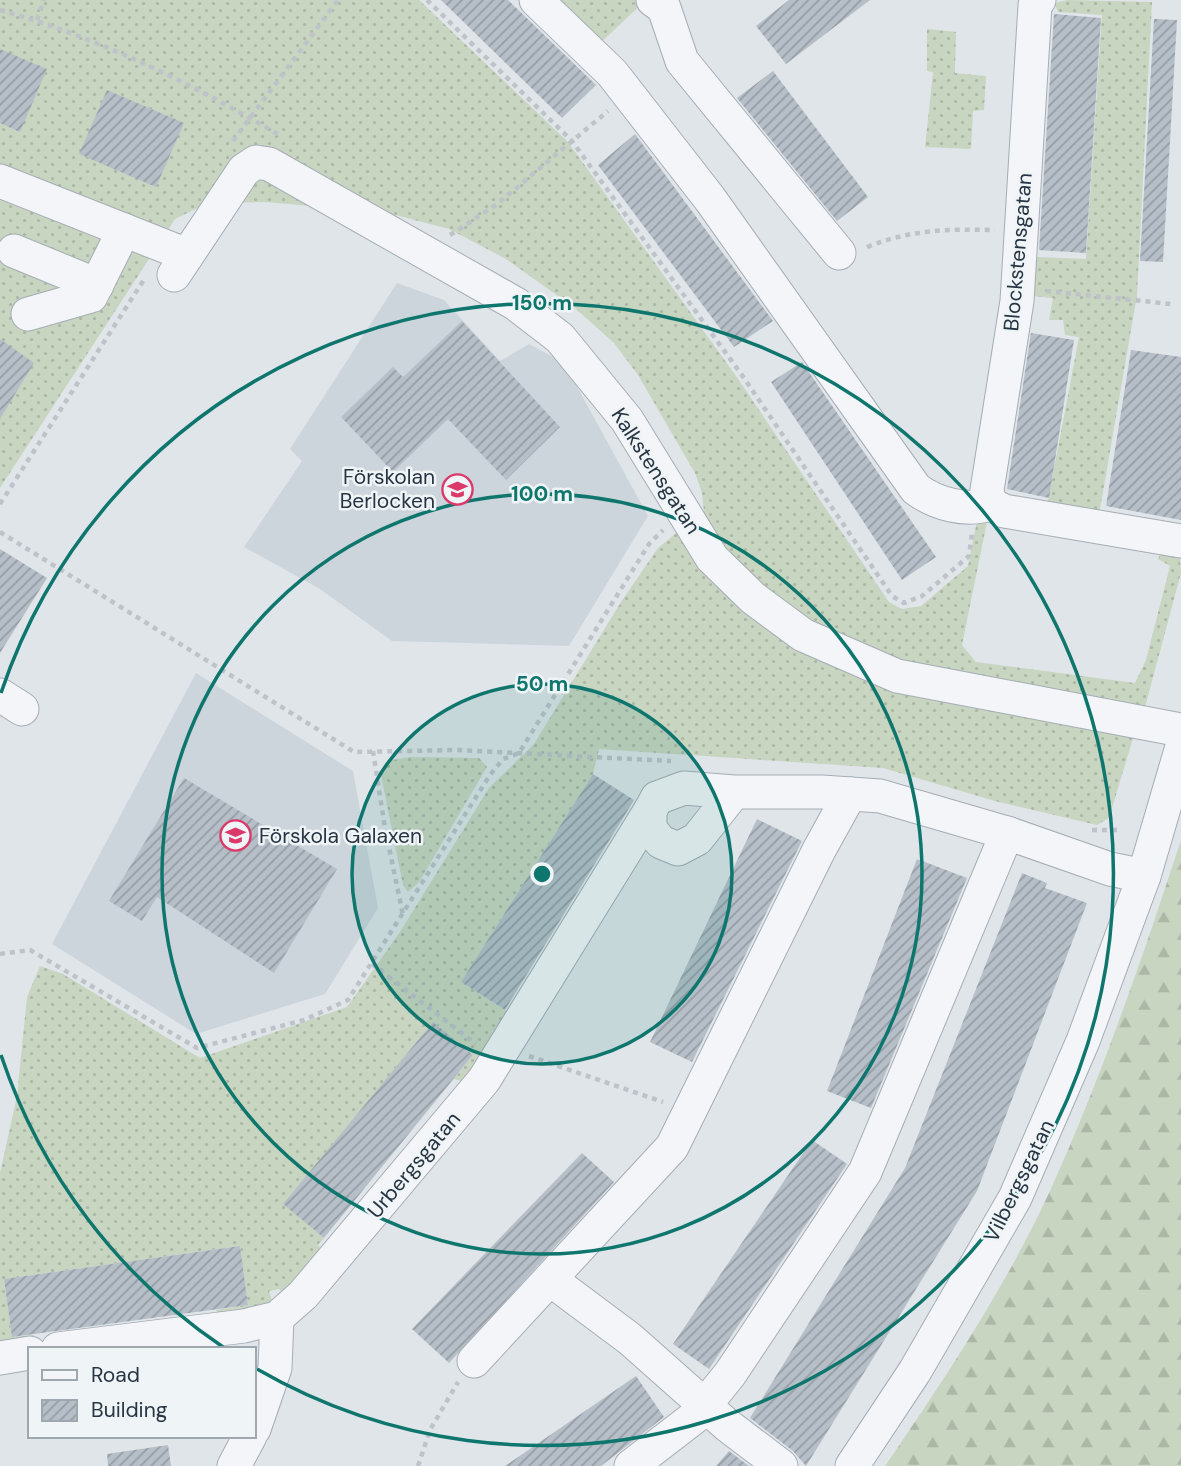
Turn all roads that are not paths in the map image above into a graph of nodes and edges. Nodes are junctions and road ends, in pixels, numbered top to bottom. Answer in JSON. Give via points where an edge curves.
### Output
{"nodes":[{"id":1,"x":536,"y":0,"type":"edge"},
{"id":2,"x":1039,"y":0,"type":"edge"},
{"id":3,"x":664,"y":3,"type":"edge"},
{"id":4,"x":0,"y":181,"type":"edge"},
{"id":5,"x":124,"y":230,"type":"junction"},
{"id":6,"x":14,"y":251,"type":"dead end"},
{"id":7,"x":839,"y":253,"type":"road end"},
{"id":8,"x":97,"y":285,"type":"junction"},
{"id":9,"x":28,"y":314,"type":"dead end"},
{"id":10,"x":982,"y":507,"type":"junction"},
{"id":11,"x":1181,"y":541,"type":"edge"},
{"id":12,"x":1181,"y":730,"type":"edge"},
{"id":13,"x":1181,"y":750,"type":"edge"},
{"id":14,"x":734,"y":792,"type":"junction"},
{"id":15,"x":850,"y":794,"type":"junction"},
{"id":16,"x":650,"y":811,"type":"junction"},
{"id":17,"x":1007,"y":833,"type":"junction"},
{"id":18,"x":1144,"y":876,"type":"junction"},
{"id":19,"x":551,"y":1280,"type":"junction"},
{"id":20,"x":277,"y":1318,"type":"junction"},
{"id":21,"x":74,"y":1347,"type":"edge"},
{"id":22,"x":28,"y":1353,"type":"edge"},
{"id":23,"x":0,"y":1358,"type":"edge"},
{"id":24,"x":474,"y":1361,"type":"road end"},
{"id":25,"x":705,"y":1405,"type":"junction"},
{"id":26,"x":256,"y":1423,"type":"edge"},
{"id":27,"x":249,"y":1438,"type":"edge"},
{"id":28,"x":234,"y":1466,"type":"edge"},
{"id":29,"x":631,"y":1466,"type":"edge"},
{"id":30,"x":781,"y":1466,"type":"edge"},
{"id":31,"x":852,"y":1466,"type":"edge"}],
"edges":[{"from":1,"to":10,"type":"street","via":[[612,73],[710,199],[916,489],[933,502]]},
{"from":2,"to":10,"type":"street","name":"Blockstensgatan","via":[[1035,5],[1018,288]]},
{"from":3,"to":7,"type":"street","via":[[682,61]]},
{"from":4,"to":5,"type":"street"},
{"from":5,"to":8,"type":"street"},
{"from":5,"to":12,"type":"street","name":"Kalkstensgatan","via":[[176,259],[244,170],[256,162],[269,164],[505,297],[560,338],[627,420],[712,558],[803,635],[897,676]]},
{"from":6,"to":8,"type":"street"},
{"from":8,"to":9,"type":"street","via":[[91,296]]},
{"from":10,"to":11,"type":"street"},
{"from":13,"to":18,"type":"street","name":"Vilbergsgatan"},
{"from":14,"to":15,"type":"street"},
{"from":14,"to":16,"type":"street","via":[[684,788],[657,798]]},
{"from":14,"to":16,"type":"street","via":[[697,839],[678,849],[661,842],[650,829]]},
{"from":15,"to":17,"type":"street","via":[[880,796]]},
{"from":15,"to":19,"type":"street","via":[[672,1147]]},
{"from":16,"to":20,"type":"street","name":"Urbergsgatan","via":[[484,1080],[350,1241]]},
{"from":17,"to":18,"type":"street","via":[[1110,869]]},
{"from":17,"to":25,"type":"street","via":[[865,1172]]},
{"from":18,"to":31,"type":"street","name":"Vilbergsgatan","via":[[1083,1041],[1015,1198],[915,1371]]},
{"from":19,"to":24,"type":"street"},
{"from":19,"to":25,"type":"street","via":[[631,1339]]},
{"from":20,"to":21,"type":"street","name":"Urbergsgatan"},
{"from":20,"to":26,"type":"street","via":[[275,1368]]},
{"from":22,"to":23,"type":"street"},
{"from":25,"to":29,"type":"street"},
{"from":25,"to":30,"type":"street"},
{"from":27,"to":28,"type":"street"}]}
